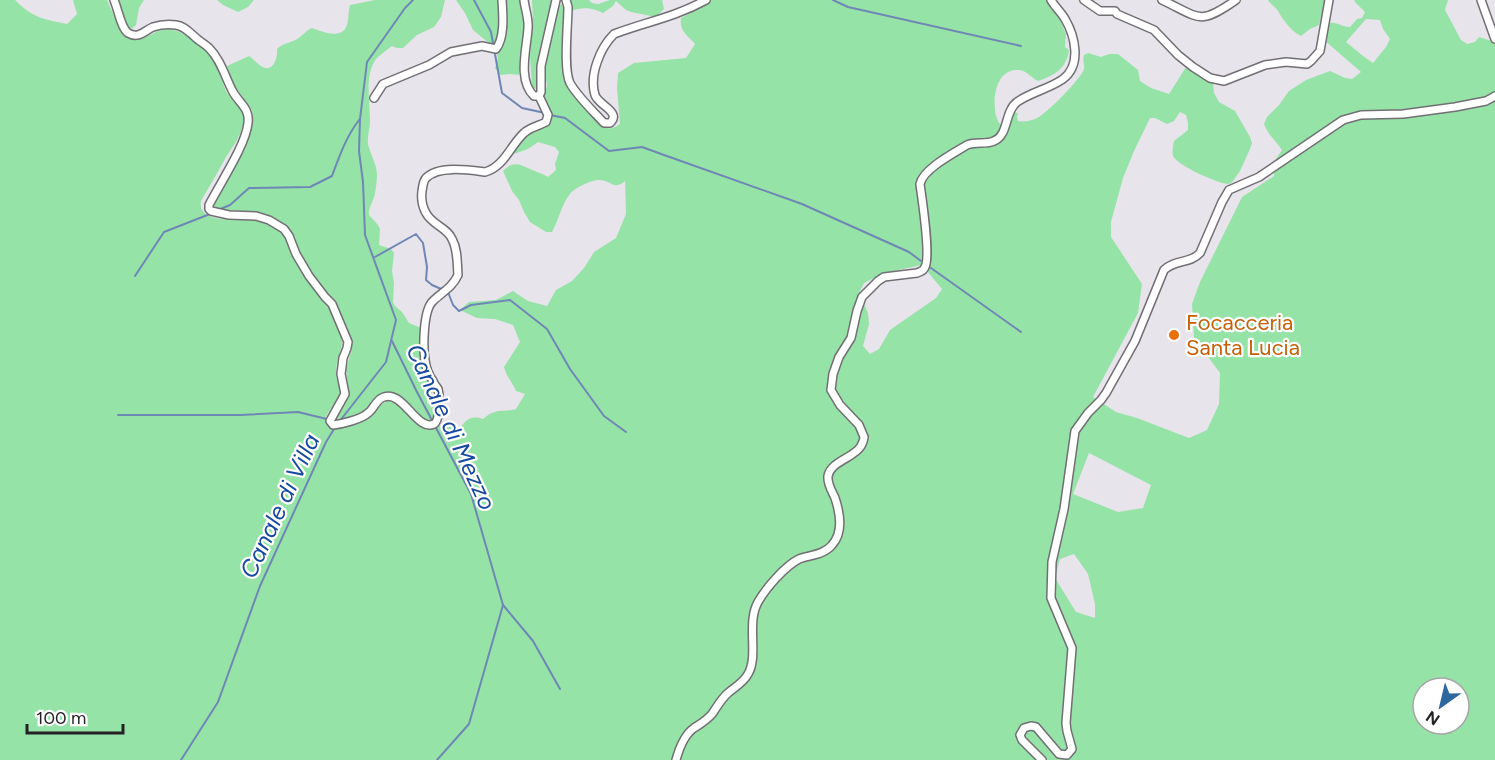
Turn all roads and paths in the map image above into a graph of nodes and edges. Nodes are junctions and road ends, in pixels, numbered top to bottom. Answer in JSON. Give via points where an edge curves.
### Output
{"nodes":[{"id":1,"x":114,"y":0,"type":"edge"},
{"id":2,"x":502,"y":0,"type":"edge"},
{"id":3,"x":524,"y":0,"type":"edge"},
{"id":4,"x":556,"y":0,"type":"edge"},
{"id":5,"x":566,"y":0,"type":"edge"},
{"id":6,"x":706,"y":0,"type":"edge"},
{"id":7,"x":1051,"y":0,"type":"edge"},
{"id":8,"x":1083,"y":0,"type":"edge"},
{"id":9,"x":1162,"y":0,"type":"edge"},
{"id":10,"x":1236,"y":0,"type":"edge"},
{"id":11,"x":1329,"y":0,"type":"edge"},
{"id":12,"x":1481,"y":0,"type":"edge"},
{"id":13,"x":1495,"y":39,"type":"edge"},
{"id":14,"x":539,"y":96,"type":"junction"},
{"id":15,"x":1495,"y":96,"type":"edge"},
{"id":16,"x":374,"y":98,"type":"dead end"},
{"id":17,"x":676,"y":760,"type":"edge"},
{"id":18,"x":1042,"y":760,"type":"edge"}],
"edges":[{"from":1,"to":14,"type":"street","via":[[123,27],[131,35],[176,25],[208,47],[246,109],[248,125],[243,140],[209,208],[230,215],[256,216],[284,229],[309,276],[332,304],[348,342],[341,374],[345,394],[331,423],[363,417],[384,396],[409,408],[421,422],[431,425],[438,420],[438,389],[428,372],[425,330],[430,304],[446,292],[458,275],[457,252],[448,233],[426,213],[421,200],[423,183],[428,176],[446,170],[485,172],[497,166],[525,132],[546,122],[548,115]]},
{"from":2,"to":16,"type":"street","via":[[501,42],[496,49],[482,46],[451,52],[383,84]]},
{"from":3,"to":14,"type":"street","via":[[528,26],[525,71],[530,92]]},
{"from":4,"to":14,"type":"street","via":[[541,66]]},
{"from":5,"to":6,"type":"street","via":[[570,82],[604,123],[610,123],[614,116],[595,95],[594,79],[607,41],[614,34],[672,16]]},
{"from":7,"to":17,"type":"street","via":[[1072,34],[1073,66],[1063,80],[1012,107],[997,140],[967,145],[920,180],[926,266],[917,273],[884,277],[862,297],[851,338],[838,357],[833,374],[831,390],[859,424],[864,437],[862,445],[828,476],[840,515],[839,535],[828,550],[788,566],[760,599],[753,617],[748,674],[705,721],[692,729]]},
{"from":8,"to":11,"type":"street","via":[[1154,30],[1178,55],[1210,78],[1224,81],[1275,63],[1311,62],[1320,51]]},
{"from":9,"to":10,"type":"street","via":[[1203,17],[1216,14]]},
{"from":12,"to":13,"type":"street"},
{"from":15,"to":18,"type":"street","via":[[1455,107],[1343,120],[1259,177],[1229,190],[1200,253],[1164,270],[1135,340],[1106,393],[1075,431],[1068,489],[1052,562],[1051,598],[1072,648],[1066,723],[1072,749],[1067,755],[1059,754],[1036,727],[1024,728],[1022,740]]}]}
